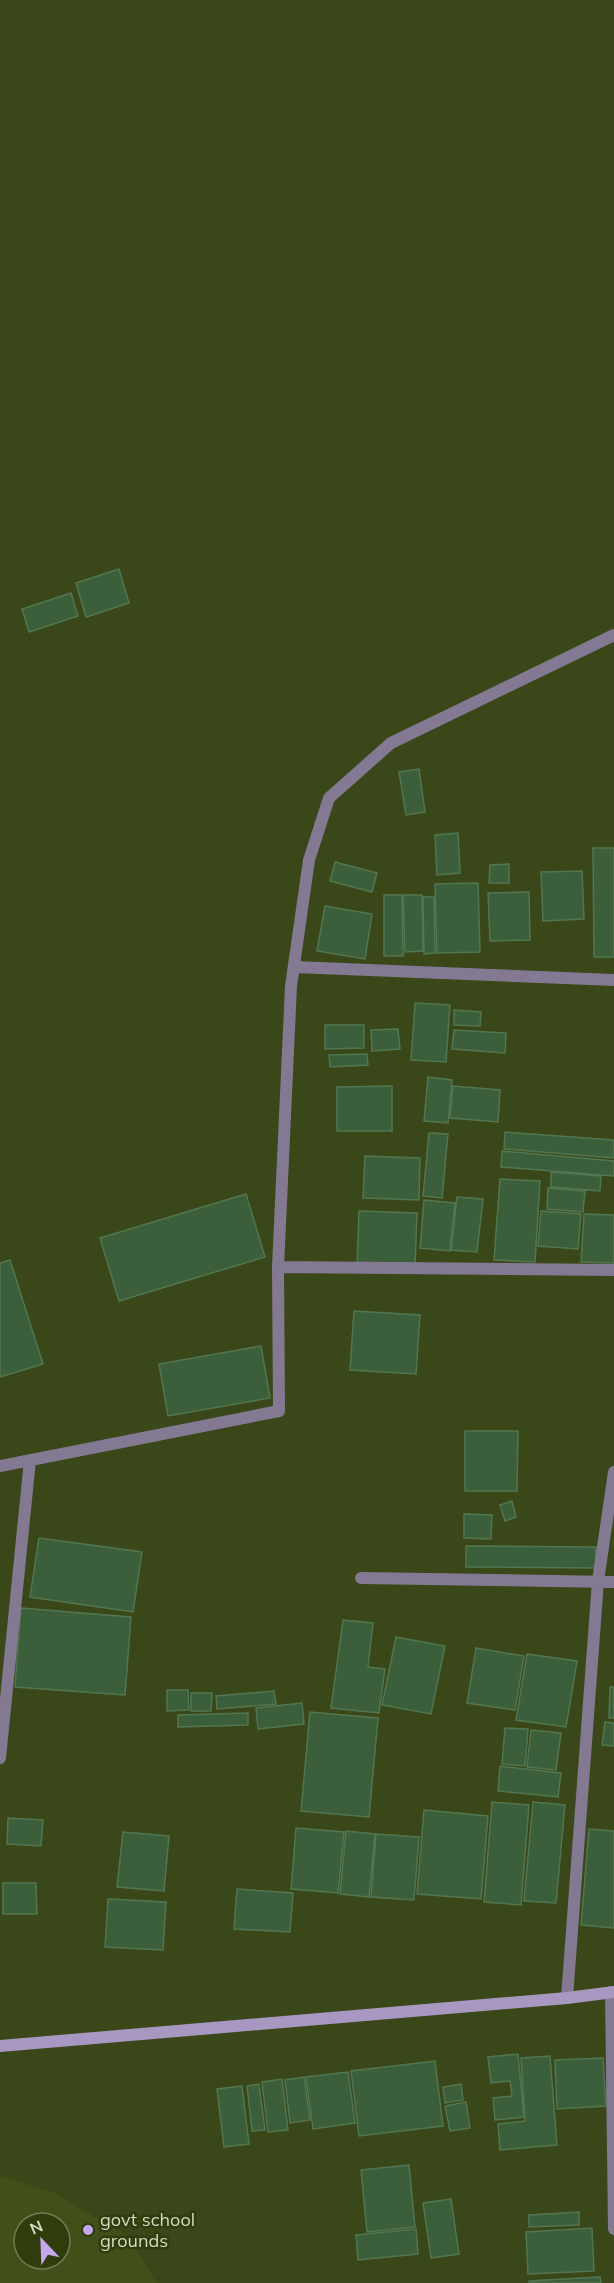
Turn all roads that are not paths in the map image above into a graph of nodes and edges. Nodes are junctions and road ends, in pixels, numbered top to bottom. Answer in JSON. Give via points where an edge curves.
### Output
{"nodes":[{"id":1,"x":614,"y":635,"type":"edge"},
{"id":2,"x":295,"y":967,"type":"junction"},
{"id":3,"x":614,"y":980,"type":"edge"},
{"id":4,"x":278,"y":1267,"type":"junction"},
{"id":5,"x":614,"y":1270,"type":"edge"},
{"id":6,"x":30,"y":1460,"type":"junction"},
{"id":7,"x":0,"y":1466,"type":"edge"},
{"id":8,"x":614,"y":1472,"type":"edge"},
{"id":9,"x":361,"y":1578,"type":"dead end"},
{"id":10,"x":598,"y":1581,"type":"junction"},
{"id":11,"x":614,"y":1582,"type":"edge"},
{"id":12,"x":0,"y":1758,"type":"edge"},
{"id":13,"x":612,"y":1992,"type":"edge"},
{"id":14,"x":567,"y":1998,"type":"junction"},
{"id":15,"x":0,"y":2046,"type":"edge"},
{"id":16,"x":614,"y":2229,"type":"edge"}],
"edges":[{"from":1,"to":2,"type":"street","via":[[391,743],[329,798],[309,860]]},
{"from":2,"to":3,"type":"street"},
{"from":2,"to":4,"type":"street"},
{"from":4,"to":5,"type":"street"},
{"from":4,"to":6,"type":"street","via":[[279,1411]]},
{"from":6,"to":7,"type":"street"},
{"from":6,"to":12,"type":"street"},
{"from":8,"to":10,"type":"street"},
{"from":9,"to":10,"type":"street"},
{"from":10,"to":11,"type":"street"},
{"from":10,"to":14,"type":"street"},
{"from":13,"to":14,"type":"main road"},
{"from":13,"to":16,"type":"street"},
{"from":14,"to":15,"type":"main road"}]}
